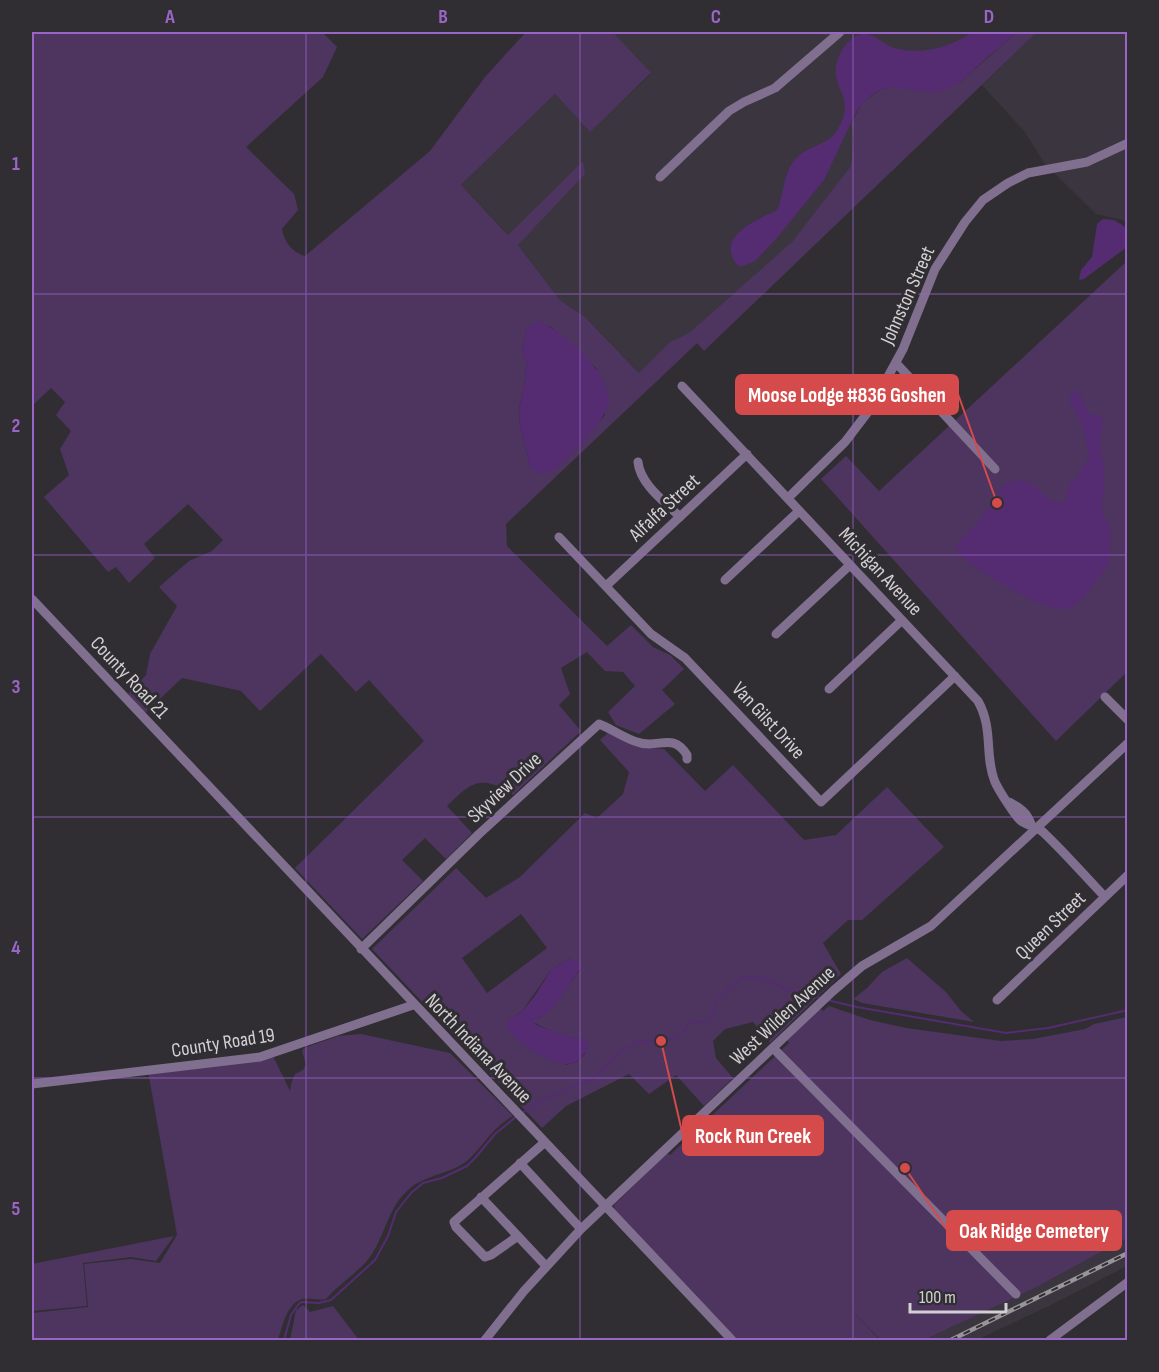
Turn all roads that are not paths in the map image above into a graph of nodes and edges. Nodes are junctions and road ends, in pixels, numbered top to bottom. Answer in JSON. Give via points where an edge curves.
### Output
{"nodes":[{"id":1,"x":840,"y":32,"type":"edge"},
{"id":2,"x":1128,"y":143,"type":"edge"},
{"id":3,"x":660,"y":177,"type":"dead end"},
{"id":4,"x":896,"y":363,"type":"junction"},
{"id":5,"x":682,"y":386,"type":"dead end"},
{"id":6,"x":747,"y":454,"type":"junction"},
{"id":7,"x":639,"y":462,"type":"dead end"},
{"id":8,"x":995,"y":469,"type":"dead end"},
{"id":9,"x":788,"y":498,"type":"junction"},
{"id":10,"x":799,"y":511,"type":"junction"},
{"id":11,"x":680,"y":517,"type":"junction"},
{"id":12,"x":559,"y":537,"type":"dead end"},
{"id":13,"x":850,"y":565,"type":"junction"},
{"id":14,"x":725,"y":580,"type":"dead end"},
{"id":15,"x":606,"y":586,"type":"junction"},
{"id":16,"x":32,"y":599,"type":"edge"},
{"id":17,"x":902,"y":620,"type":"junction"},
{"id":18,"x":776,"y":634,"type":"dead end"},
{"id":19,"x":955,"y":676,"type":"junction"},
{"id":20,"x":829,"y":689,"type":"dead end"},
{"id":21,"x":1105,"y":697,"type":"dead end"},
{"id":22,"x":1128,"y":720,"type":"edge"},
{"id":23,"x":1128,"y":742,"type":"edge"},
{"id":24,"x":687,"y":759,"type":"dead end"},
{"id":25,"x":202,"y":779,"type":"joint"},
{"id":26,"x":1034,"y":826,"type":"junction"},
{"id":27,"x":1128,"y":875,"type":"edge"},
{"id":28,"x":1105,"y":897,"type":"junction"},
{"id":29,"x":362,"y":949,"type":"junction"},
{"id":30,"x":997,"y":1000,"type":"dead end"},
{"id":31,"x":413,"y":1005,"type":"junction"},
{"id":32,"x":773,"y":1048,"type":"junction"},
{"id":33,"x":32,"y":1084,"type":"edge"},
{"id":34,"x":545,"y":1142,"type":"junction"},
{"id":35,"x":520,"y":1163,"type":"junction"},
{"id":36,"x":481,"y":1197,"type":"junction"},
{"id":37,"x":606,"y":1206,"type":"junction"},
{"id":38,"x":581,"y":1229,"type":"junction"},
{"id":39,"x":518,"y":1236,"type":"junction"},
{"id":40,"x":546,"y":1266,"type":"junction"},
{"id":41,"x":1128,"y":1282,"type":"edge"},
{"id":42,"x":1016,"y":1294,"type":"dead end"},
{"id":43,"x":484,"y":1341,"type":"edge"},
{"id":44,"x":732,"y":1341,"type":"edge"},
{"id":45,"x":1050,"y":1341,"type":"edge"}],
"edges":[{"from":1,"to":3,"type":"street","via":[[775,88],[729,111]]},
{"from":2,"to":4,"type":"street","name":"Johnston Street","via":[[1087,162],[1028,173],[983,201],[936,269]]},
{"from":4,"to":8,"type":"street"},
{"from":4,"to":9,"type":"street","name":"Johnston Street","via":[[862,421]]},
{"from":5,"to":6,"type":"street","name":"Michigan Avenue"},
{"from":6,"to":9,"type":"street","name":"Michigan Avenue"},
{"from":6,"to":11,"type":"street","name":"Alfalfa Street"},
{"from":7,"to":11,"type":"street","via":[[644,479]]},
{"from":9,"to":10,"type":"street","name":"Michigan Avenue"},
{"from":10,"to":13,"type":"street","name":"Michigan Avenue"},
{"from":10,"to":14,"type":"street"},
{"from":11,"to":15,"type":"street","name":"Alfalfa Street"},
{"from":12,"to":15,"type":"street","name":"Van Gilst Drive"},
{"from":13,"to":17,"type":"street","name":"Michigan Avenue"},
{"from":13,"to":18,"type":"street"},
{"from":15,"to":19,"type":"street","name":"Van Gilst Drive","via":[[651,634],[685,658],[821,802]]},
{"from":16,"to":25,"type":"street","name":"County Road 21"},
{"from":17,"to":19,"type":"street","name":"Michigan Avenue"},
{"from":17,"to":20,"type":"street"},
{"from":19,"to":26,"type":"street","name":"Michigan Avenue","via":[[986,714],[998,788],[1021,821]]},
{"from":21,"to":22,"type":"street"},
{"from":23,"to":26,"type":"street","name":"West Wilden Avenue"},
{"from":24,"to":29,"type":"street","name":"Skyview Drive","via":[[677,744],[640,744],[599,723]]},
{"from":25,"to":29,"type":"street","name":"North Indiana Avenue"},
{"from":26,"to":28,"type":"street","name":"Michigan Avenue"},
{"from":26,"to":32,"type":"street","name":"West Wilden Avenue","via":[[931,926],[862,966]]},
{"from":27,"to":28,"type":"street","name":"Queen Street"},
{"from":28,"to":30,"type":"street","name":"Queen Street"},
{"from":29,"to":31,"type":"street","name":"North Indiana Avenue"},
{"from":31,"to":33,"type":"street","name":"County Road 19","via":[[260,1057]]},
{"from":31,"to":34,"type":"street","name":"North Indiana Avenue"},
{"from":32,"to":37,"type":"street","name":"West Wilden Avenue"},
{"from":32,"to":42,"type":"street"},
{"from":34,"to":35,"type":"street"},
{"from":34,"to":37,"type":"street","name":"North Indiana Avenue"},
{"from":35,"to":36,"type":"street"},
{"from":35,"to":38,"type":"street"},
{"from":36,"to":39,"type":"street"},
{"from":36,"to":39,"type":"street","via":[[454,1222],[481,1254],[491,1255]]},
{"from":37,"to":38,"type":"street","name":"West Wilden Avenue"},
{"from":37,"to":44,"type":"street","name":"North Indiana Avenue"},
{"from":38,"to":40,"type":"street","name":"West Wilden Avenue"},
{"from":39,"to":40,"type":"street"},
{"from":40,"to":43,"type":"street","name":"West Wilden Avenue"},
{"from":41,"to":45,"type":"street"}]}
